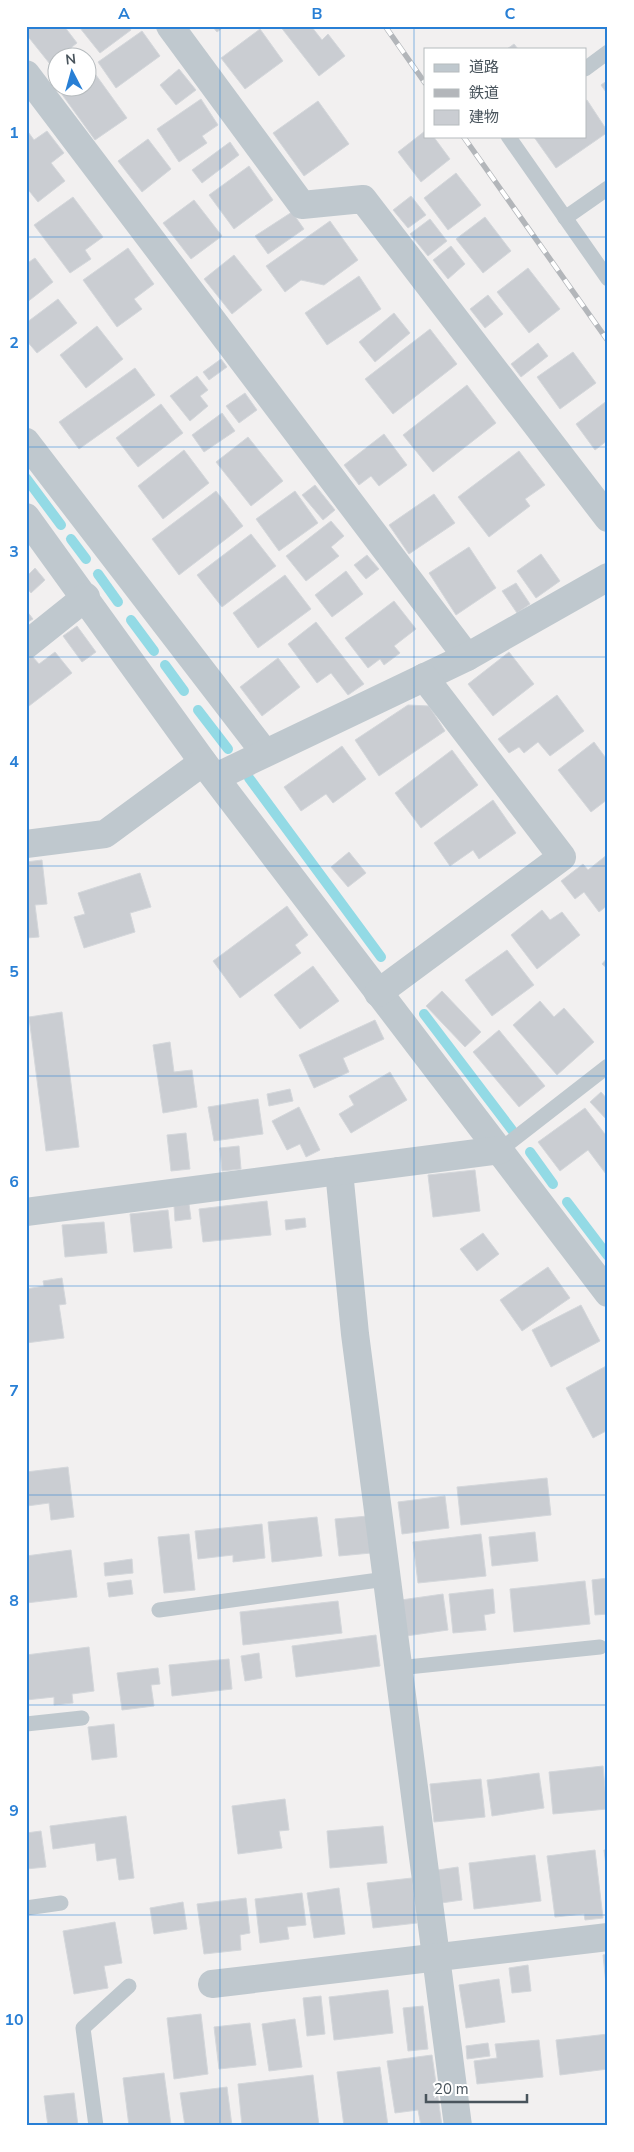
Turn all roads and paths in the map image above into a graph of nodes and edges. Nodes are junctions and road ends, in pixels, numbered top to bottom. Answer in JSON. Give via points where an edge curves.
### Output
{"nodes":[{"id":1,"x":170,"y":26,"type":"edge"},
{"id":2,"x":608,"y":52,"type":"edge"},
{"id":3,"x":586,"y":68,"type":"edge"},
{"id":4,"x":26,"y":74,"type":"edge"},
{"id":5,"x":509,"y":138,"type":"edge"},
{"id":6,"x":608,"y":188,"type":"edge"},
{"id":7,"x":565,"y":218,"type":"junction"},
{"id":8,"x":608,"y":279,"type":"edge"},
{"id":9,"x":26,"y":442,"type":"edge"},
{"id":10,"x":26,"y":517,"type":"edge"},
{"id":11,"x":608,"y":518,"type":"edge"},
{"id":12,"x":608,"y":577,"type":"edge"},
{"id":13,"x":86,"y":597,"type":"junction"},
{"id":14,"x":26,"y":645,"type":"edge"},
{"id":15,"x":467,"y":657,"type":"junction"},
{"id":16,"x":424,"y":677,"type":"junction"},
{"id":17,"x":265,"y":753,"type":"junction"},
{"id":18,"x":209,"y":770,"type":"junction"},
{"id":19,"x":26,"y":844,"type":"edge"},
{"id":20,"x":378,"y":993,"type":"junction"},
{"id":21,"x":608,"y":1066,"type":"edge"},
{"id":22,"x":500,"y":1150,"type":"junction"},
{"id":23,"x":339,"y":1171,"type":"junction"},
{"id":24,"x":26,"y":1212,"type":"edge"},
{"id":25,"x":608,"y":1294,"type":"edge"},
{"id":26,"x":386,"y":1579,"type":"junction"},
{"id":27,"x":159,"y":1610,"type":"dead end"},
{"id":28,"x":600,"y":1647,"type":"dead end"},
{"id":29,"x":398,"y":1668,"type":"junction"},
{"id":30,"x":82,"y":1718,"type":"dead end"},
{"id":31,"x":26,"y":1724,"type":"edge"},
{"id":32,"x":61,"y":1903,"type":"dead end"},
{"id":33,"x":26,"y":1908,"type":"edge"},
{"id":34,"x":608,"y":1937,"type":"edge"},
{"id":35,"x":436,"y":1956,"type":"junction"},
{"id":36,"x":212,"y":1984,"type":"dead end"},
{"id":37,"x":129,"y":1986,"type":"dead end"},
{"id":38,"x":96,"y":2126,"type":"edge"},
{"id":39,"x":458,"y":2126,"type":"edge"}],
"edges":[{"from":1,"to":11,"type":"street","via":[[302,205],[364,199]]},
{"from":2,"to":3,"type":"lane"},
{"from":4,"to":15,"type":"street"},
{"from":5,"to":7,"type":"lane"},
{"from":6,"to":7,"type":"lane"},
{"from":7,"to":8,"type":"lane"},
{"from":9,"to":17,"type":"street"},
{"from":10,"to":13,"type":"street"},
{"from":12,"to":15,"type":"street"},
{"from":13,"to":14,"type":"street"},
{"from":13,"to":18,"type":"street"},
{"from":15,"to":16,"type":"street"},
{"from":16,"to":17,"type":"street"},
{"from":16,"to":20,"type":"street","via":[[562,857]]},
{"from":17,"to":18,"type":"street"},
{"from":18,"to":19,"type":"street","via":[[105,834]]},
{"from":18,"to":20,"type":"street"},
{"from":20,"to":22,"type":"street"},
{"from":21,"to":22,"type":"lane"},
{"from":22,"to":23,"type":"street"},
{"from":22,"to":25,"type":"street"},
{"from":23,"to":24,"type":"street"},
{"from":23,"to":26,"type":"street","via":[[354,1334]]},
{"from":26,"to":27,"type":"lane"},
{"from":26,"to":29,"type":"street"},
{"from":28,"to":29,"type":"lane"},
{"from":29,"to":35,"type":"street"},
{"from":30,"to":31,"type":"lane"},
{"from":32,"to":33,"type":"lane"},
{"from":34,"to":35,"type":"street"},
{"from":35,"to":36,"type":"street"},
{"from":35,"to":39,"type":"street"},
{"from":37,"to":38,"type":"lane","via":[[83,2028]]}]}
